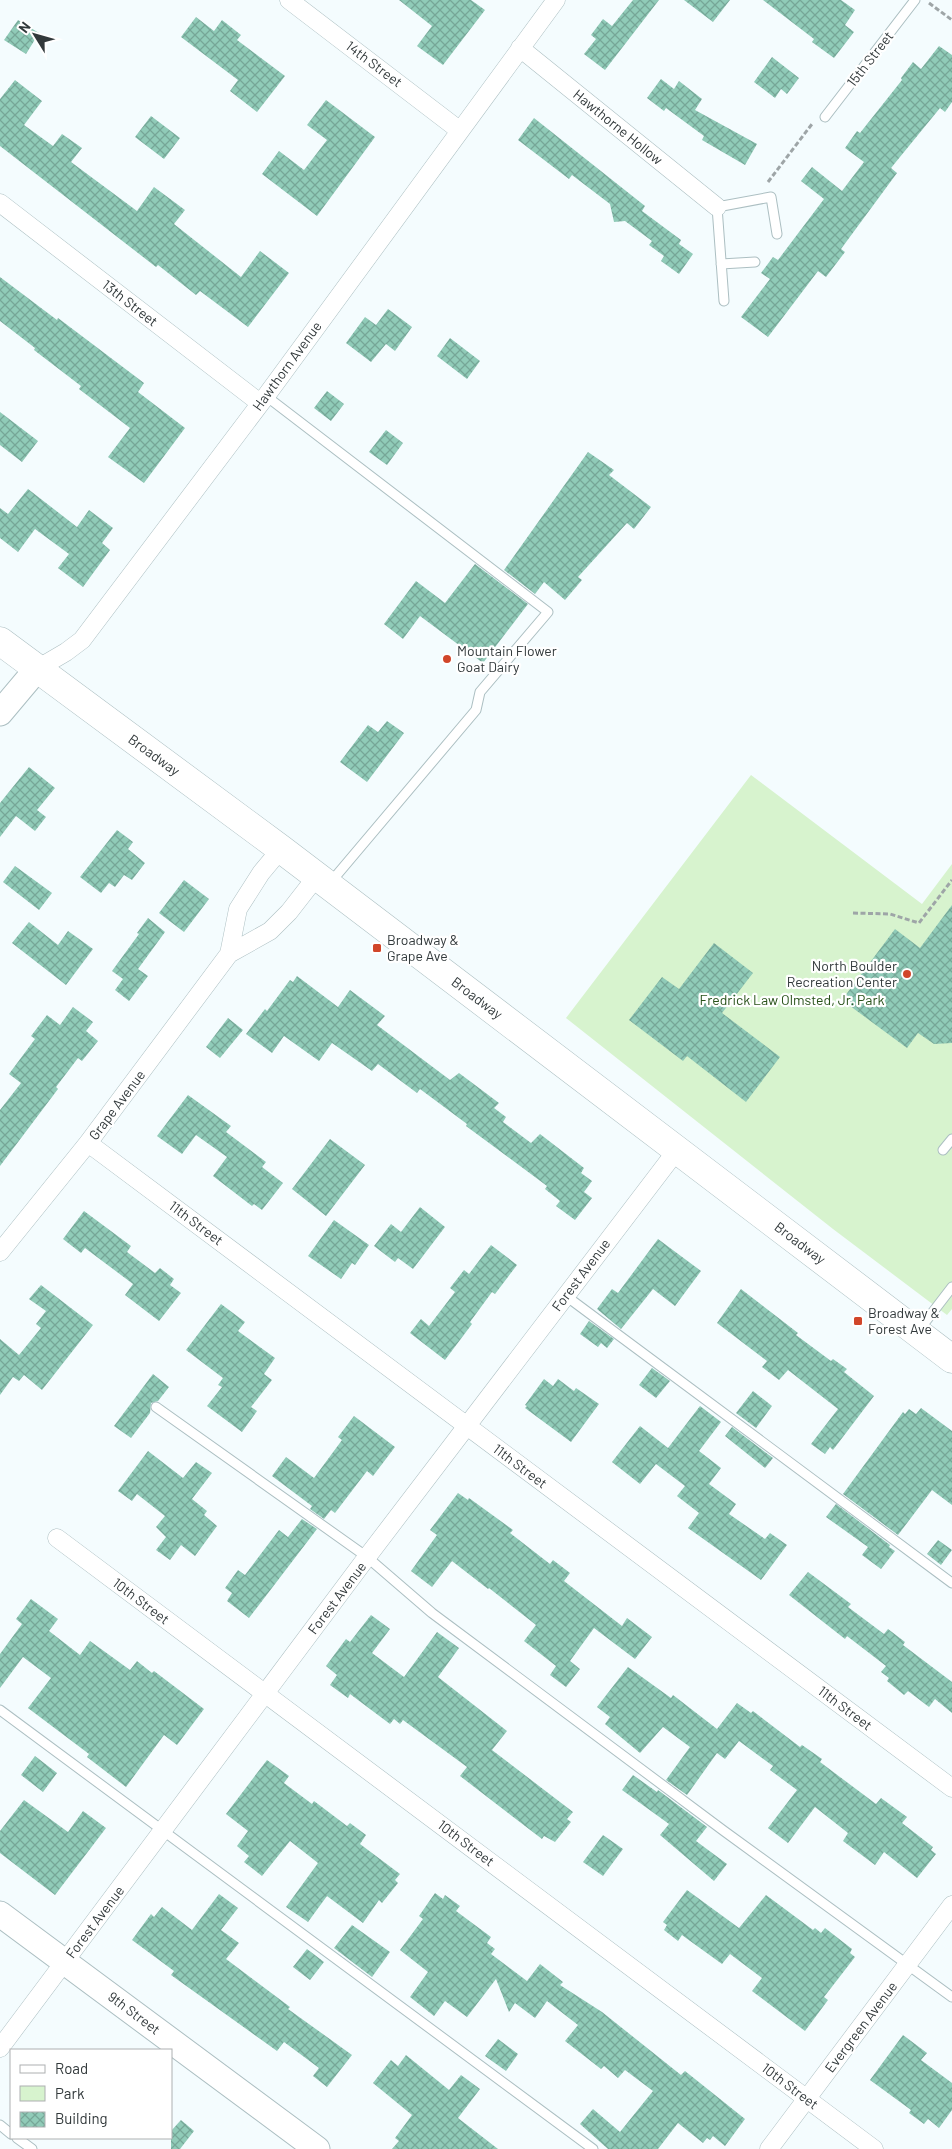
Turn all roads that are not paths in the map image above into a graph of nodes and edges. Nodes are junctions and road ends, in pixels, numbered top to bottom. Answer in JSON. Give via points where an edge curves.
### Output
{"nodes":[{"id":1,"x":289,"y":0,"type":"edge"},
{"id":2,"x":556,"y":0,"type":"edge"},
{"id":3,"x":915,"y":0,"type":"edge"},
{"id":4,"x":520,"y":48,"type":"junction"},
{"id":5,"x":825,"y":118,"type":"road end"},
{"id":6,"x":459,"y":130,"type":"junction"},
{"id":7,"x":0,"y":203,"type":"edge"},
{"id":8,"x":717,"y":207,"type":"junction"},
{"id":9,"x":777,"y":234,"type":"dead end"},
{"id":10,"x":755,"y":262,"type":"dead end"},
{"id":11,"x":721,"y":264,"type":"junction"},
{"id":12,"x":724,"y":302,"type":"dead end"},
{"id":13,"x":263,"y":400,"type":"junction"},
{"id":14,"x":0,"y":641,"type":"edge"},
{"id":15,"x":37,"y":669,"type":"junction"},
{"id":16,"x":0,"y":713,"type":"edge"},
{"id":17,"x":281,"y":849,"type":"junction"},
{"id":18,"x":322,"y":881,"type":"junction"},
{"id":19,"x":229,"y":954,"type":"junction"},
{"id":20,"x":952,"y":1139,"type":"edge"},
{"id":21,"x":88,"y":1143,"type":"junction"},
{"id":22,"x":677,"y":1150,"type":"junction"},
{"id":23,"x":943,"y":1150,"type":"dead end"},
{"id":24,"x":0,"y":1252,"type":"edge"},
{"id":25,"x":952,"y":1287,"type":"edge"},
{"id":26,"x":566,"y":1296,"type":"junction"},
{"id":27,"x":917,"y":1333,"type":"junction"},
{"id":28,"x":952,"y":1359,"type":"edge"},
{"id":29,"x":156,"y":1407,"type":"dead end"},
{"id":30,"x":467,"y":1426,"type":"junction"},
{"id":31,"x":57,"y":1538,"type":"dead end"},
{"id":32,"x":367,"y":1558,"type":"junction"},
{"id":33,"x":952,"y":1582,"type":"edge"},
{"id":34,"x":265,"y":1694,"type":"junction"},
{"id":35,"x":0,"y":1710,"type":"edge"},
{"id":36,"x":952,"y":1788,"type":"edge"},
{"id":37,"x":163,"y":1830,"type":"junction"},
{"id":38,"x":952,"y":1905,"type":"edge"},
{"id":39,"x":0,"y":1914,"type":"edge"},
{"id":40,"x":65,"y":1962,"type":"junction"},
{"id":41,"x":908,"y":1964,"type":"junction"},
{"id":42,"x":952,"y":1997,"type":"edge"},
{"id":43,"x":0,"y":2048,"type":"edge"},
{"id":44,"x":807,"y":2099,"type":"junction"},
{"id":45,"x":0,"y":2125,"type":"edge"},
{"id":46,"x":10,"y":2133,"type":"edge"},
{"id":47,"x":18,"y":2139,"type":"edge"},
{"id":48,"x":32,"y":2149,"type":"edge"},
{"id":49,"x":317,"y":2149,"type":"edge"},
{"id":50,"x":593,"y":2149,"type":"edge"},
{"id":51,"x":769,"y":2149,"type":"edge"},
{"id":52,"x":874,"y":2149,"type":"edge"}],
"edges":[{"from":1,"to":6,"type":"street","name":"14th Street"},
{"from":2,"to":4,"type":"street","name":"Hawthorn Avenue"},
{"from":3,"to":5,"type":"lane","name":"15th Street"},
{"from":4,"to":6,"type":"street","name":"Hawthorn Avenue"},
{"from":4,"to":8,"type":"street","name":"Hawthorne Hollow"},
{"from":6,"to":13,"type":"street","name":"Hawthorn Avenue"},
{"from":7,"to":13,"type":"street","name":"13th Street"},
{"from":8,"to":9,"type":"lane","via":[[772,197]]},
{"from":8,"to":11,"type":"lane"},
{"from":10,"to":11,"type":"lane"},
{"from":11,"to":12,"type":"lane"},
{"from":13,"to":15,"type":"street","name":"Hawthorn Avenue","via":[[82,640]]},
{"from":13,"to":18,"type":"lane","via":[[548,612],[480,692],[476,710]]},
{"from":14,"to":15,"type":"main road","name":"Broadway"},
{"from":15,"to":16,"type":"street","name":"Hawthorn Avenue"},
{"from":15,"to":17,"type":"main road","name":"Broadway"},
{"from":17,"to":18,"type":"main road","name":"Broadway"},
{"from":17,"to":19,"type":"street","name":"Grape Avenue","via":[[238,909]]},
{"from":18,"to":19,"type":"street","name":"Grape Avenue","via":[[270,931]]},
{"from":18,"to":22,"type":"main road","name":"Broadway"},
{"from":19,"to":21,"type":"street","name":"Grape Avenue"},
{"from":20,"to":23,"type":"lane"},
{"from":21,"to":24,"type":"street","name":"Grape Avenue"},
{"from":21,"to":30,"type":"street","name":"11th Street"},
{"from":22,"to":26,"type":"street","name":"Forest Avenue"},
{"from":22,"to":27,"type":"main road","name":"Broadway"},
{"from":25,"to":27,"type":"lane"},
{"from":26,"to":30,"type":"street","name":"Forest Avenue"},
{"from":26,"to":33,"type":"lane"},
{"from":27,"to":28,"type":"main road","name":"Broadway"},
{"from":29,"to":32,"type":"lane"},
{"from":30,"to":32,"type":"street","name":"Forest Avenue"},
{"from":30,"to":36,"type":"street","name":"11th Street"},
{"from":31,"to":34,"type":"street","name":"10th Street"},
{"from":32,"to":34,"type":"street","name":"Forest Avenue"},
{"from":32,"to":41,"type":"lane","via":[[432,1613]]},
{"from":34,"to":37,"type":"street","name":"Forest Avenue"},
{"from":34,"to":44,"type":"street","name":"10th Street"},
{"from":35,"to":37,"type":"lane"},
{"from":37,"to":40,"type":"street","name":"Forest Avenue"},
{"from":37,"to":50,"type":"lane"},
{"from":38,"to":41,"type":"street","name":"Evergreen Avenue"},
{"from":39,"to":40,"type":"street","name":"9th Street"},
{"from":40,"to":43,"type":"street","name":"Forest Avenue"},
{"from":40,"to":49,"type":"street","name":"9th Street"},
{"from":41,"to":42,"type":"lane"},
{"from":41,"to":44,"type":"street","name":"Evergreen Avenue"},
{"from":44,"to":51,"type":"street","name":"Evergreen Avenue"},
{"from":44,"to":52,"type":"street","name":"10th Street"},
{"from":45,"to":46,"type":"lane"},
{"from":47,"to":48,"type":"lane"}]}
